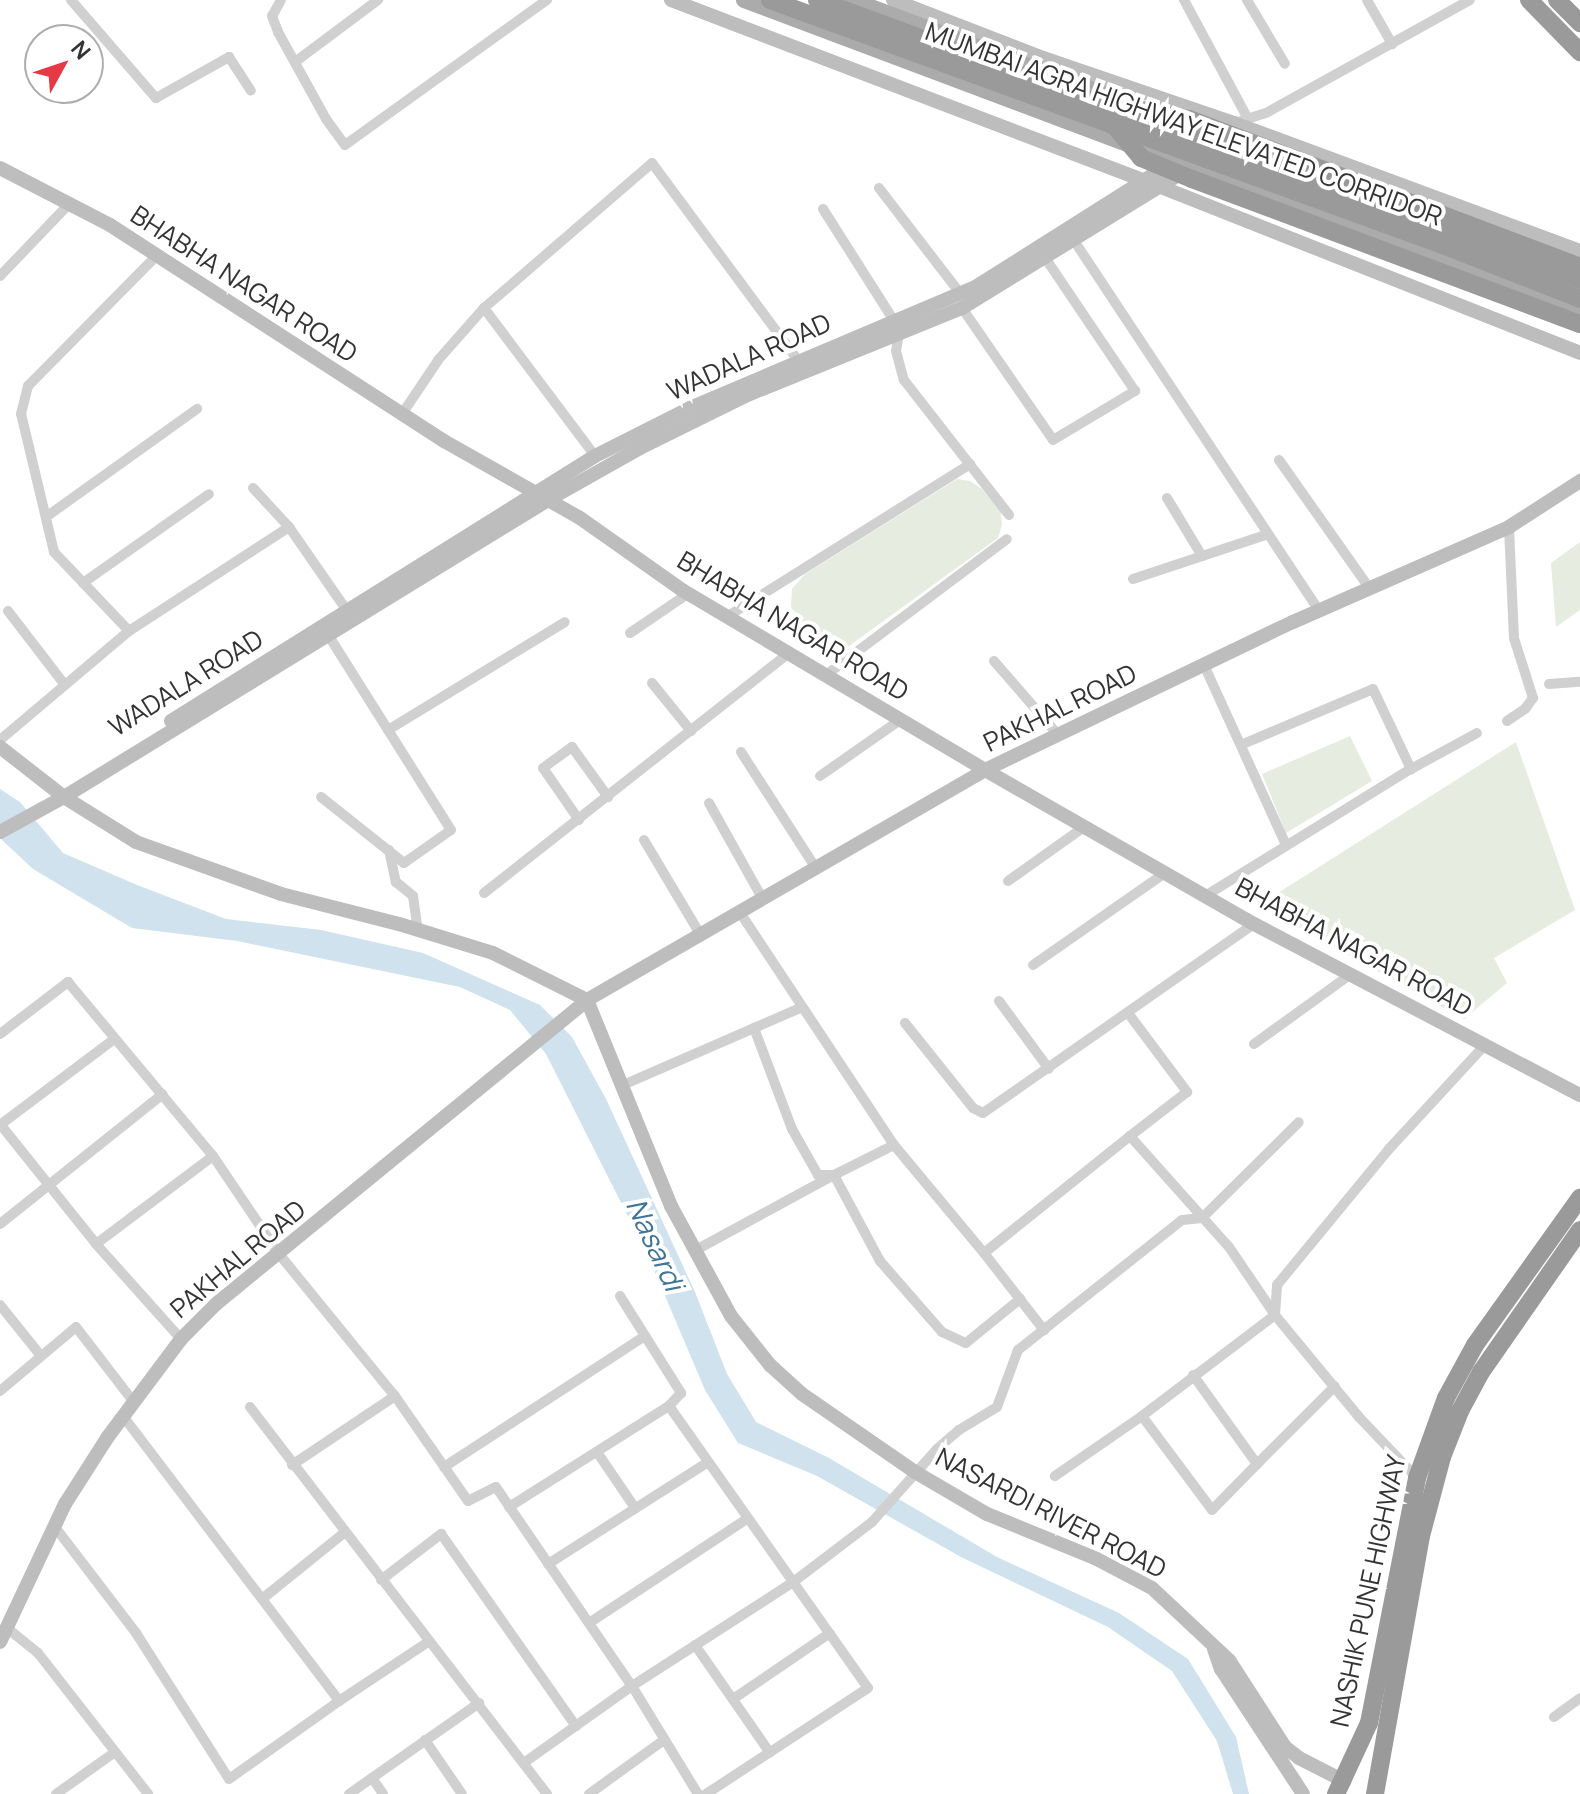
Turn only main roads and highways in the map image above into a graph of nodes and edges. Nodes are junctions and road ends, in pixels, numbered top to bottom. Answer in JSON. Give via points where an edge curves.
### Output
{"nodes":[{"id":1,"x":744,"y":0,"type":"edge"},
{"id":2,"x":770,"y":0,"type":"edge"},
{"id":3,"x":817,"y":0,"type":"edge"},
{"id":4,"x":852,"y":0,"type":"edge"},
{"id":5,"x":1529,"y":0,"type":"edge"},
{"id":6,"x":1557,"y":0,"type":"edge"},
{"id":7,"x":1580,"y":23,"type":"edge"},
{"id":8,"x":1580,"y":52,"type":"edge"},
{"id":9,"x":1117,"y":118,"type":"junction"},
{"id":10,"x":1580,"y":267,"type":"edge"},
{"id":11,"x":1580,"y":274,"type":"edge"},
{"id":12,"x":1580,"y":280,"type":"edge"},
{"id":13,"x":1580,"y":299,"type":"edge"},
{"id":14,"x":1580,"y":314,"type":"edge"},
{"id":15,"x":1580,"y":324,"type":"edge"},
{"id":16,"x":1580,"y":1198,"type":"edge"},
{"id":17,"x":1580,"y":1230,"type":"edge"},
{"id":18,"x":1340,"y":1787,"type":"edge"},
{"id":19,"x":1375,"y":1794,"type":"edge"}],
"edges":[{"from":1,"to":14,"type":"main road"},
{"from":2,"to":9,"type":"highway","name":"MUMBAI AGRA HIGHWAY ELEVATED CORRIDOR"},
{"from":3,"to":9,"type":"highway","name":"MUMBAI AGRA HIGHWAY ELEVATED CORRIDOR"},
{"from":4,"to":11,"type":"main road"},
{"from":5,"to":8,"type":"highway"},
{"from":6,"to":7,"type":"highway"},
{"from":9,"to":10,"type":"highway","via":[[1189,119]]},
{"from":9,"to":12,"type":"highway","name":"MUMBAI AGRA HIGHWAY ELEVATED CORRIDOR"},
{"from":9,"to":13,"type":"highway","name":"MUMBAI AGRA HIGHWAY ELEVATED CORRIDOR"},
{"from":9,"to":15,"type":"highway","via":[[1141,158]]},
{"from":16,"to":18,"type":"highway","name":"NASHIK PUNE HIGHWAY","via":[[1475,1345],[1446,1398],[1417,1478],[1374,1704]]},
{"from":17,"to":19,"type":"highway","via":[[1481,1372],[1460,1411],[1421,1536]]}]}
